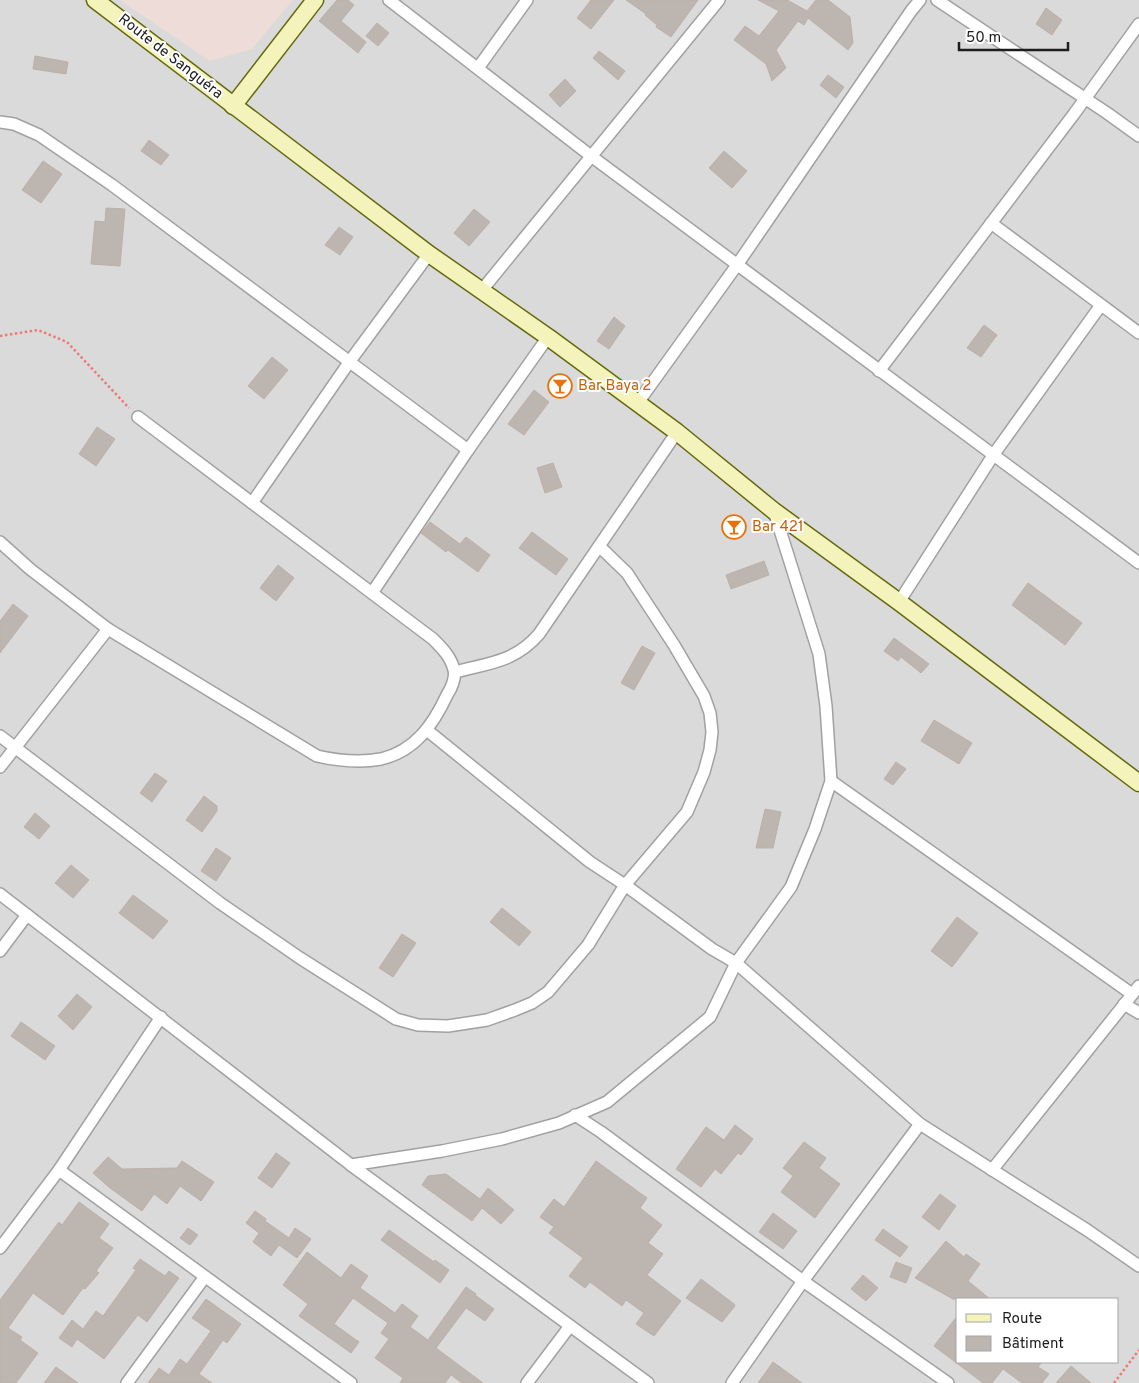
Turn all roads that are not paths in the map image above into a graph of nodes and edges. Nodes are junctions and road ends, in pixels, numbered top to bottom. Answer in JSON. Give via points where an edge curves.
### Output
{"nodes":[{"id":1,"x":95,"y":0,"type":"edge"},
{"id":2,"x":315,"y":0,"type":"edge"},
{"id":3,"x":389,"y":0,"type":"edge"},
{"id":4,"x":527,"y":0,"type":"edge"},
{"id":5,"x":720,"y":0,"type":"edge"},
{"id":6,"x":920,"y":0,"type":"edge"},
{"id":7,"x":937,"y":0,"type":"edge"},
{"id":8,"x":1139,"y":24,"type":"edge"},
{"id":9,"x":478,"y":68,"type":"junction"},
{"id":10,"x":1085,"y":98,"type":"junction"},
{"id":11,"x":233,"y":106,"type":"junction"},
{"id":12,"x":0,"y":122,"type":"edge"},
{"id":13,"x":1139,"y":136,"type":"edge"},
{"id":14,"x":591,"y":156,"type":"junction"},
{"id":15,"x":992,"y":223,"type":"junction"},
{"id":16,"x":429,"y":254,"type":"junction"},
{"id":17,"x":737,"y":265,"type":"junction"},
{"id":18,"x":482,"y":290,"type":"junction"},
{"id":19,"x":1102,"y":305,"type":"junction"},
{"id":20,"x":1139,"y":332,"type":"edge"},
{"id":21,"x":548,"y":337,"type":"junction"},
{"id":22,"x":350,"y":361,"type":"junction"},
{"id":23,"x":879,"y":370,"type":"junction"},
{"id":24,"x":638,"y":404,"type":"junction"},
{"id":25,"x":138,"y":417,"type":"road end"},
{"id":26,"x":677,"y":432,"type":"junction"},
{"id":27,"x":468,"y":450,"type":"junction"},
{"id":28,"x":994,"y":454,"type":"junction"},
{"id":29,"x":252,"y":503,"type":"junction"},
{"id":30,"x":774,"y":510,"type":"junction"},
{"id":31,"x":0,"y":542,"type":"edge"},
{"id":32,"x":599,"y":546,"type":"junction"},
{"id":33,"x":1139,"y":563,"type":"edge"},
{"id":34,"x":372,"y":594,"type":"junction"},
{"id":35,"x":900,"y":602,"type":"junction"},
{"id":36,"x":108,"y":629,"type":"junction"},
{"id":37,"x":455,"y":672,"type":"junction"},
{"id":38,"x":428,"y":731,"type":"junction"},
{"id":39,"x":0,"y":736,"type":"edge"},
{"id":40,"x":15,"y":747,"type":"junction"},
{"id":41,"x":0,"y":766,"type":"edge"},
{"id":42,"x":831,"y":781,"type":"junction"},
{"id":43,"x":1139,"y":783,"type":"edge"},
{"id":44,"x":625,"y":885,"type":"junction"},
{"id":45,"x":0,"y":894,"type":"edge"},
{"id":46,"x":27,"y":915,"type":"junction"},
{"id":47,"x":0,"y":951,"type":"edge"},
{"id":48,"x":736,"y":963,"type":"junction"},
{"id":49,"x":1136,"y":990,"type":"edge"},
{"id":50,"x":1124,"y":1004,"type":"junction"},
{"id":51,"x":1139,"y":1014,"type":"edge"},
{"id":52,"x":160,"y":1017,"type":"junction"},
{"id":53,"x":575,"y":1115,"type":"junction"},
{"id":54,"x":920,"y":1124,"type":"junction"},
{"id":55,"x":350,"y":1164,"type":"junction"},
{"id":56,"x":58,"y":1170,"type":"junction"},
{"id":57,"x":992,"y":1170,"type":"junction"},
{"id":58,"x":0,"y":1248,"type":"edge"},
{"id":59,"x":1139,"y":1266,"type":"edge"},
{"id":60,"x":204,"y":1278,"type":"junction"},
{"id":61,"x":803,"y":1281,"type":"junction"},
{"id":62,"x":570,"y":1326,"type":"junction"},
{"id":63,"x":127,"y":1383,"type":"edge"},
{"id":64,"x":351,"y":1383,"type":"edge"},
{"id":65,"x":527,"y":1383,"type":"edge"},
{"id":66,"x":648,"y":1383,"type":"edge"},
{"id":67,"x":732,"y":1383,"type":"edge"},
{"id":68,"x":948,"y":1383,"type":"edge"}],
"edges":[{"from":1,"to":11,"type":"street","name":"Route de Sanguéra"},
{"from":2,"to":11,"type":"street","name":"Route de Sanguéra"},
{"from":3,"to":9,"type":"street"},
{"from":4,"to":9,"type":"street"},
{"from":5,"to":14,"type":"street"},
{"from":6,"to":17,"type":"street"},
{"from":7,"to":10,"type":"street"},
{"from":8,"to":10,"type":"street"},
{"from":9,"to":14,"type":"street"},
{"from":10,"to":13,"type":"street"},
{"from":10,"to":15,"type":"street"},
{"from":11,"to":16,"type":"street"},
{"from":12,"to":22,"type":"street","via":[[14,124],[39,135]]},
{"from":14,"to":17,"type":"street"},
{"from":14,"to":18,"type":"street"},
{"from":15,"to":19,"type":"street"},
{"from":15,"to":23,"type":"street"},
{"from":16,"to":18,"type":"street"},
{"from":16,"to":22,"type":"street"},
{"from":17,"to":23,"type":"street"},
{"from":17,"to":24,"type":"street"},
{"from":18,"to":21,"type":"street"},
{"from":19,"to":20,"type":"street"},
{"from":19,"to":28,"type":"street"},
{"from":21,"to":24,"type":"street"},
{"from":21,"to":27,"type":"street"},
{"from":22,"to":27,"type":"street"},
{"from":22,"to":29,"type":"street"},
{"from":23,"to":28,"type":"street"},
{"from":24,"to":26,"type":"street"},
{"from":25,"to":29,"type":"street"},
{"from":26,"to":30,"type":"street"},
{"from":26,"to":32,"type":"street"},
{"from":27,"to":34,"type":"street"},
{"from":28,"to":33,"type":"street"},
{"from":28,"to":35,"type":"street"},
{"from":29,"to":34,"type":"street"},
{"from":30,"to":35,"type":"street"},
{"from":30,"to":42,"type":"street","via":[[819,654]]},
{"from":31,"to":36,"type":"street"},
{"from":32,"to":37,"type":"street","via":[[529,646],[506,659]]},
{"from":32,"to":44,"type":"street","via":[[627,573],[674,644],[704,696],[712,732],[704,772],[687,812]]},
{"from":34,"to":37,"type":"street","via":[[434,639],[447,653]]},
{"from":35,"to":43,"type":"street"},
{"from":36,"to":38,"type":"street","via":[[317,756],[358,762],[383,758],[405,749]]},
{"from":36,"to":40,"type":"street"},
{"from":37,"to":38,"type":"street","via":[[439,714]]},
{"from":38,"to":44,"type":"street","via":[[590,862]]},
{"from":39,"to":40,"type":"street"},
{"from":40,"to":41,"type":"street"},
{"from":40,"to":44,"type":"street","via":[[220,903],[300,958],[396,1019],[418,1024],[448,1026],[487,1020],[532,1003],[555,985],[588,945]]},
{"from":42,"to":48,"type":"street","via":[[792,887]]},
{"from":42,"to":49,"type":"street"},
{"from":44,"to":48,"type":"street"},
{"from":45,"to":46,"type":"street"},
{"from":46,"to":47,"type":"street"},
{"from":46,"to":52,"type":"street"},
{"from":48,"to":53,"type":"street","via":[[710,1017],[607,1102]]},
{"from":48,"to":54,"type":"street"},
{"from":49,"to":50,"type":"street"},
{"from":50,"to":51,"type":"street"},
{"from":50,"to":57,"type":"street"},
{"from":52,"to":55,"type":"street"},
{"from":52,"to":56,"type":"street"},
{"from":53,"to":55,"type":"street","via":[[559,1123],[502,1139]]},
{"from":53,"to":61,"type":"street"},
{"from":54,"to":57,"type":"street"},
{"from":54,"to":61,"type":"street"},
{"from":55,"to":62,"type":"street"},
{"from":56,"to":58,"type":"street"},
{"from":56,"to":60,"type":"street"},
{"from":57,"to":59,"type":"street"},
{"from":60,"to":63,"type":"street"},
{"from":60,"to":64,"type":"street"},
{"from":61,"to":67,"type":"street"},
{"from":61,"to":68,"type":"street"},
{"from":62,"to":65,"type":"street"},
{"from":62,"to":66,"type":"street"}]}
